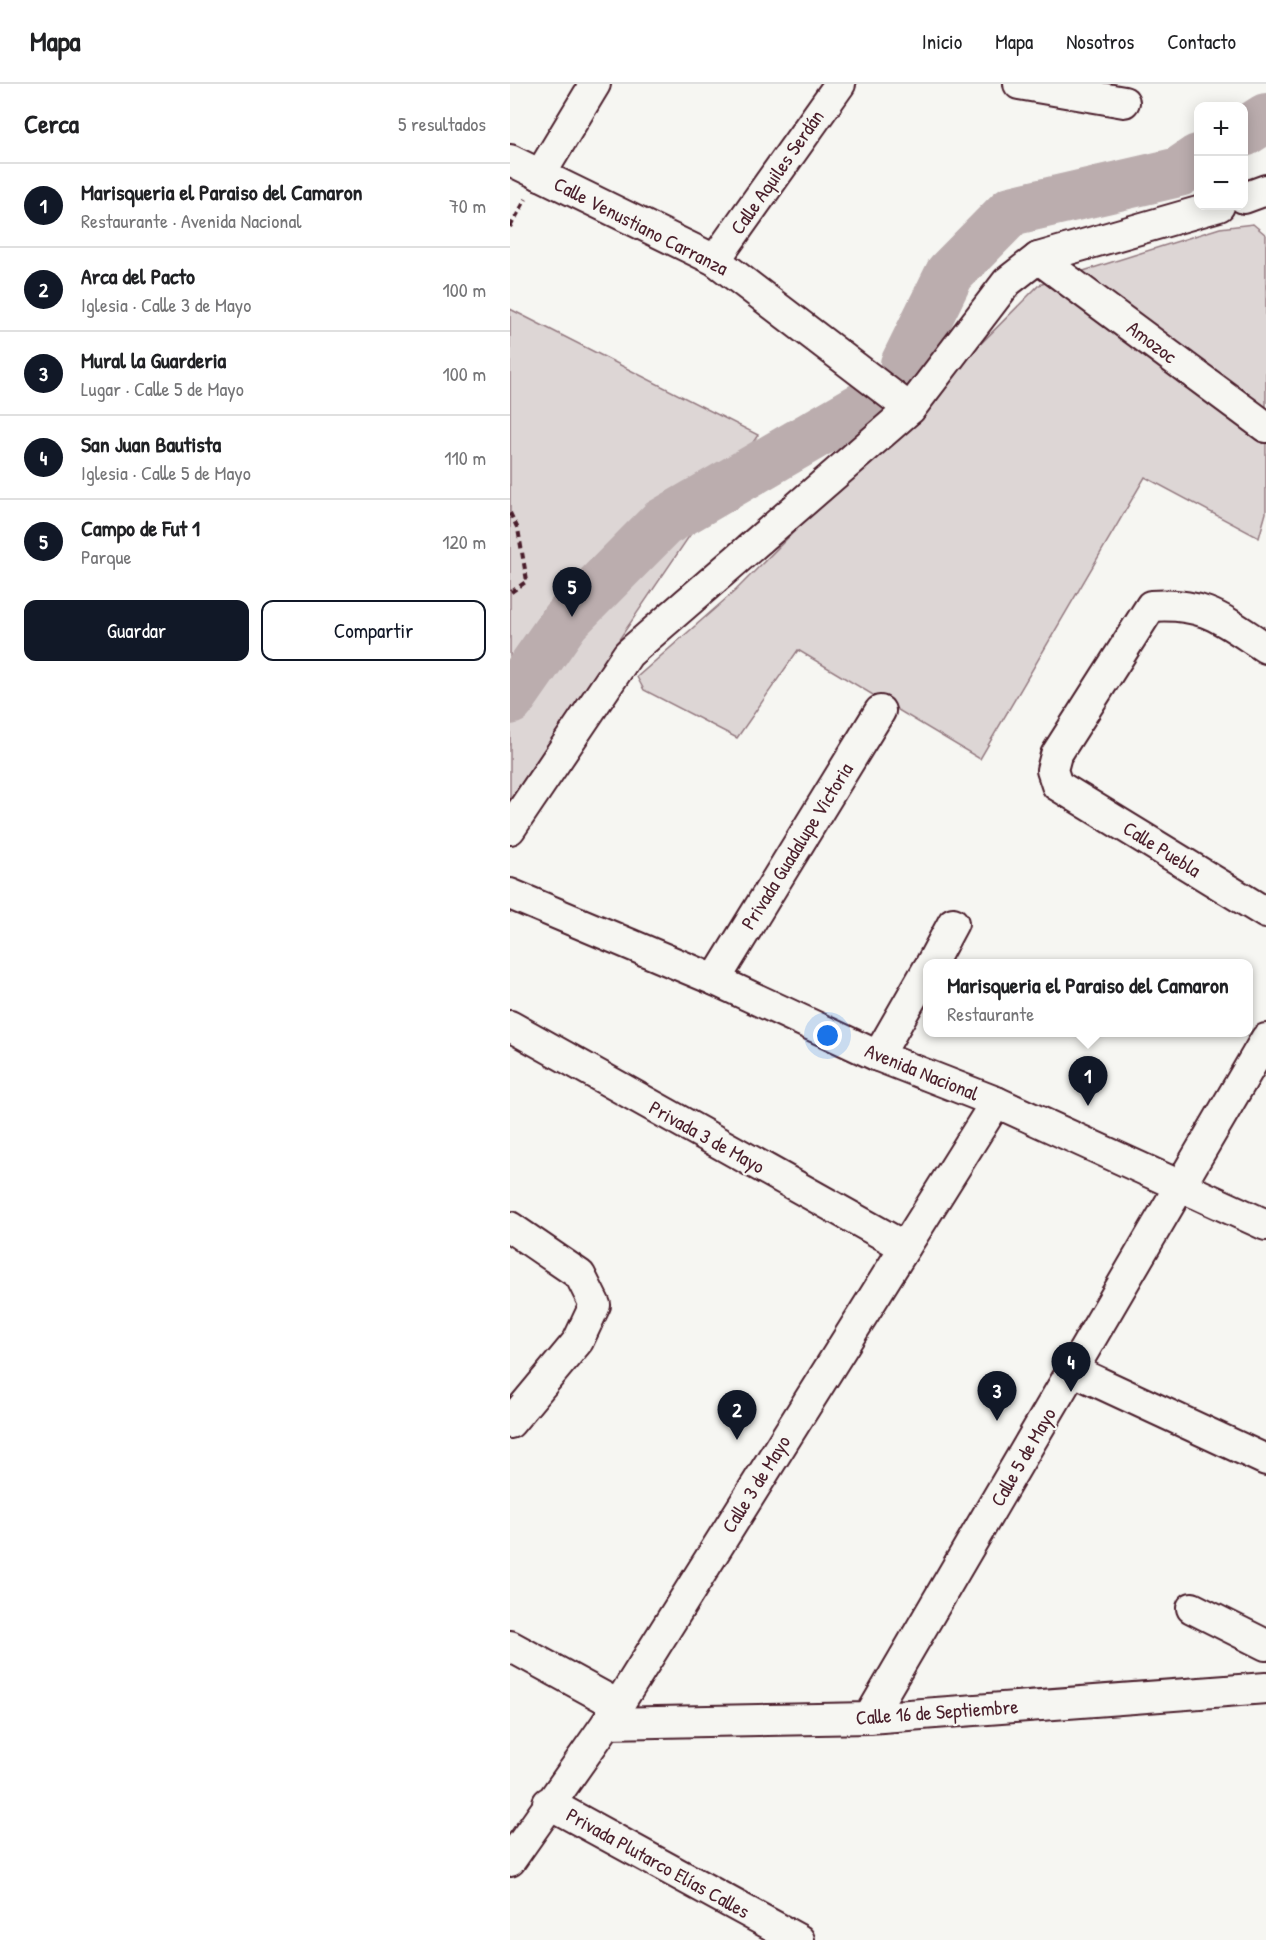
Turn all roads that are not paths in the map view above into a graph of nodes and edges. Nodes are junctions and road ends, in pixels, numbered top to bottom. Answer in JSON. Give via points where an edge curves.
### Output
{"nodes":[{"id":1,"x":595,"y":84,"type":"edge"},
{"id":2,"x":840,"y":84,"type":"edge"},
{"id":3,"x":1018,"y":84,"type":"edge"},
{"id":4,"x":1124,"y":102,"type":"dead end"},
{"id":5,"x":510,"y":160,"type":"edge"},
{"id":6,"x":540,"y":175,"type":"junction"},
{"id":7,"x":1205,"y":210,"type":"edge"},
{"id":8,"x":1038,"y":258,"type":"junction"},
{"id":9,"x":715,"y":260,"type":"junction"},
{"id":10,"x":910,"y":409,"type":"junction"},
{"id":11,"x":1266,"y":427,"type":"edge"},
{"id":12,"x":1266,"y":648,"type":"edge"},
{"id":13,"x":880,"y":711,"type":"dead end"},
{"id":14,"x":510,"y":829,"type":"edge"},
{"id":15,"x":510,"y":894,"type":"edge"},
{"id":16,"x":1266,"y":913,"type":"edge"},
{"id":17,"x":953,"y":923,"type":"dead end"},
{"id":18,"x":933,"y":959,"type":"edge"},
{"id":19,"x":923,"y":976,"type":"edge"},
{"id":20,"x":715,"y":980,"type":"junction"},
{"id":21,"x":510,"y":1026,"type":"edge"},
{"id":22,"x":1266,"y":1039,"type":"edge"},
{"id":23,"x":878,"y":1056,"type":"junction"},
{"id":24,"x":996,"y":1102,"type":"junction"},
{"id":25,"x":1180,"y":1184,"type":"junction"},
{"id":26,"x":1266,"y":1225,"type":"edge"},
{"id":27,"x":510,"y":1227,"type":"edge"},
{"id":28,"x":905,"y":1247,"type":"junction"},
{"id":29,"x":1074,"y":1371,"type":"junction"},
{"id":30,"x":510,"y":1423,"type":"edge"},
{"id":31,"x":1266,"y":1460,"type":"edge"},
{"id":32,"x":1192,"y":1608,"type":"dead end"},
{"id":33,"x":1266,"y":1645,"type":"edge"},
{"id":34,"x":510,"y":1646,"type":"edge"},
{"id":35,"x":1266,"y":1688,"type":"edge"},
{"id":36,"x":612,"y":1714,"type":"junction"},
{"id":37,"x":869,"y":1718,"type":"junction"},
{"id":38,"x":549,"y":1803,"type":"junction"},
{"id":39,"x":510,"y":1861,"type":"edge"},
{"id":40,"x":799,"y":1940,"type":"edge"}],
"edges":[{"from":1,"to":6,"type":"street"},
{"from":2,"to":9,"type":"street","name":"Calle Aquiles Serdán"},
{"from":3,"to":4,"type":"street"},
{"from":5,"to":6,"type":"street","name":"Calle Venustiano Carranza"},
{"from":6,"to":9,"type":"street","name":"Calle Venustiano Carranza"},
{"from":7,"to":8,"type":"street"},
{"from":8,"to":10,"type":"street","via":[[1007,282]]},
{"from":8,"to":11,"type":"street","name":"Amozoc"},
{"from":9,"to":10,"type":"street","name":"Calle Venustiano Carranza"},
{"from":10,"to":14,"type":"street","via":[[628,654]]},
{"from":12,"to":16,"type":"street","name":"Calle Puebla","via":[[1211,612],[1177,604],[1151,606],[1056,755],[1052,770],[1058,784]]},
{"from":13,"to":20,"type":"street","name":"Privada Guadalupe Victoria"},
{"from":15,"to":20,"type":"street","name":"Avenida Nacional"},
{"from":17,"to":18,"type":"street"},
{"from":19,"to":23,"type":"street"},
{"from":20,"to":23,"type":"street","name":"Avenida Nacional"},
{"from":21,"to":28,"type":"street","name":"Privada 3 de Mayo"},
{"from":22,"to":25,"type":"street","name":"Calle 5 de Mayo"},
{"from":23,"to":24,"type":"street","name":"Avenida Nacional"},
{"from":24,"to":25,"type":"street","name":"Avenida Nacional"},
{"from":24,"to":28,"type":"street","name":"Calle 3 de Mayo"},
{"from":25,"to":26,"type":"street","name":"Avenida Nacional"},
{"from":25,"to":29,"type":"street","name":"Calle 5 de Mayo"},
{"from":27,"to":30,"type":"street","via":[[580,1275],[595,1305],[578,1341]]},
{"from":28,"to":36,"type":"street","name":"Calle 3 de Mayo"},
{"from":29,"to":31,"type":"street"},
{"from":29,"to":37,"type":"street","name":"Calle 5 de Mayo"},
{"from":32,"to":33,"type":"street"},
{"from":34,"to":36,"type":"street","name":"Calle 16 de Septiembre"},
{"from":35,"to":37,"type":"street","name":"Calle 16 de Septiembre"},
{"from":36,"to":37,"type":"street","name":"Calle 16 de Septiembre"},
{"from":36,"to":38,"type":"street","name":"Calle 3 de Mayo"},
{"from":38,"to":39,"type":"street","name":"Calle 3 de Mayo"},
{"from":38,"to":40,"type":"street","name":"Privada Plutarco Elías Calles"}]}
